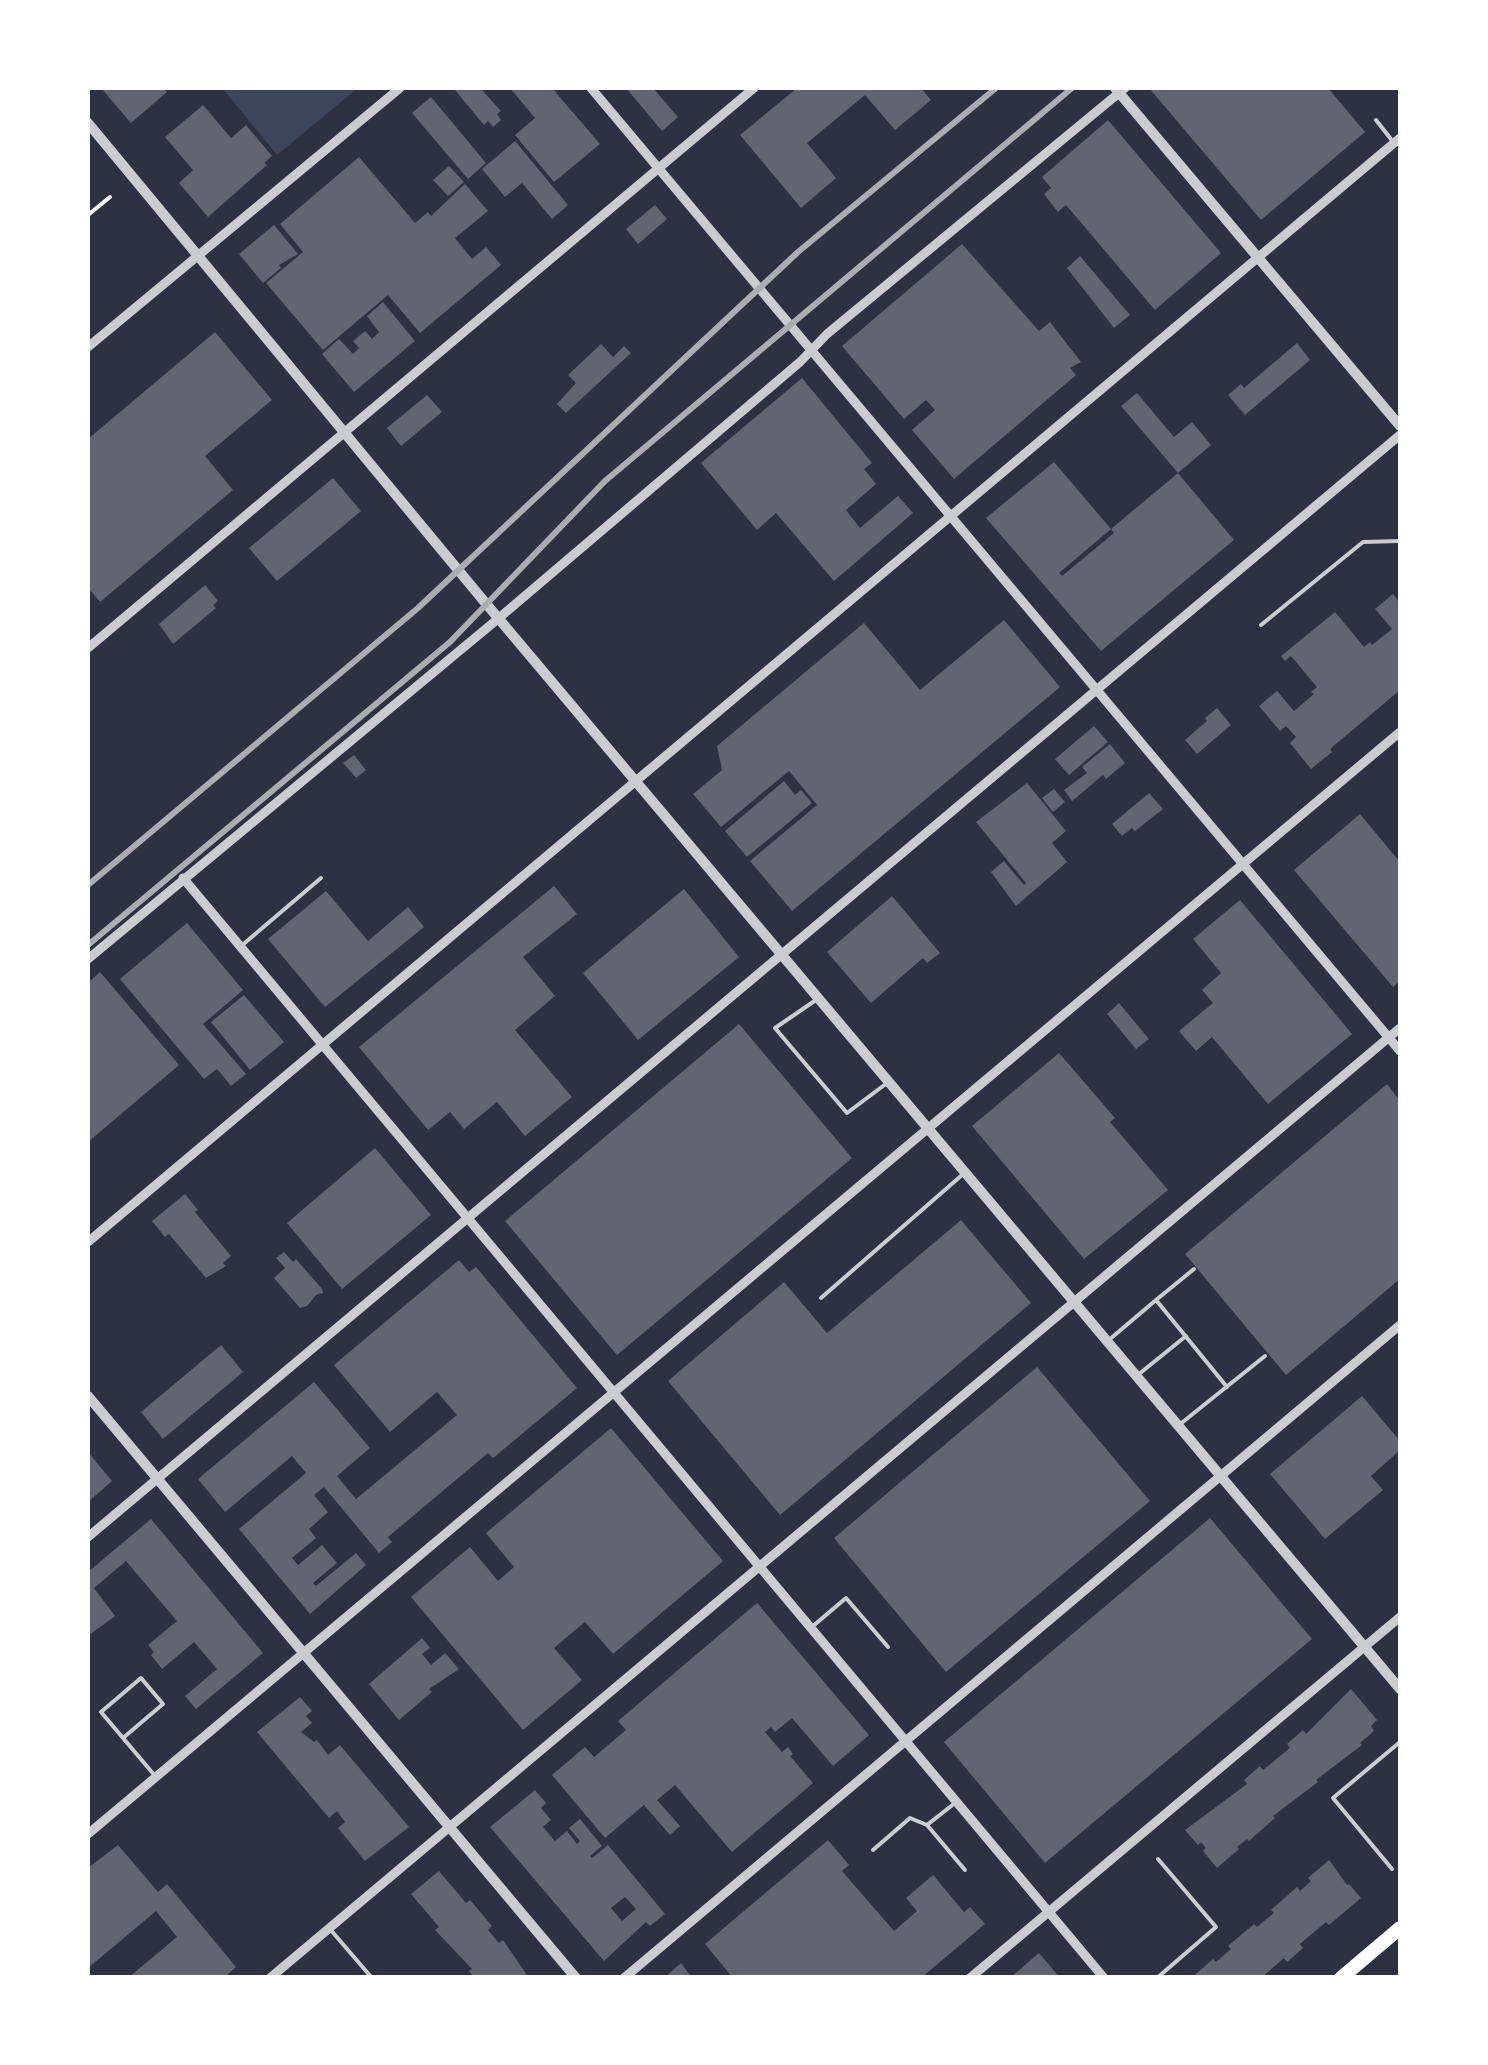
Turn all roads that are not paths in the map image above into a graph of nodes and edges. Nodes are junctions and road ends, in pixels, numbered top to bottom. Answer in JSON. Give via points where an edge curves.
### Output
{"nodes":[{"id":1,"x":400,"y":88,"type":"edge"},
{"id":2,"x":591,"y":88,"type":"edge"},
{"id":3,"x":754,"y":88,"type":"edge"},
{"id":4,"x":1119,"y":89,"type":"edge"},
{"id":5,"x":1376,"y":120,"type":"dead end"},
{"id":6,"x":88,"y":124,"type":"edge"},
{"id":7,"x":1397,"y":140,"type":"edge"},
{"id":8,"x":658,"y":168,"type":"junction"},
{"id":9,"x":197,"y":256,"type":"junction"},
{"id":10,"x":1258,"y":256,"type":"junction"},
{"id":11,"x":88,"y":347,"type":"edge"},
{"id":12,"x":812,"y":350,"type":"junction"},
{"id":13,"x":1400,"y":426,"type":"edge"},
{"id":14,"x":344,"y":432,"type":"junction"},
{"id":15,"x":1400,"y":436,"type":"edge"},
{"id":16,"x":950,"y":516,"type":"junction"},
{"id":17,"x":1400,"y":540,"type":"edge"},
{"id":18,"x":499,"y":618,"type":"junction"},
{"id":19,"x":1261,"y":625,"type":"dead end"},
{"id":20,"x":88,"y":648,"type":"edge"},
{"id":21,"x":1097,"y":690,"type":"junction"},
{"id":22,"x":1400,"y":732,"type":"edge"},
{"id":23,"x":637,"y":780,"type":"junction"},
{"id":24,"x":1243,"y":864,"type":"junction"},
{"id":25,"x":183,"y":878,"type":"junction"},
{"id":26,"x":321,"y":878,"type":"dead end"},
{"id":27,"x":240,"y":947,"type":"junction"},
{"id":28,"x":783,"y":954,"type":"junction"},
{"id":29,"x":88,"y":959,"type":"edge"},
{"id":30,"x":820,"y":997,"type":"junction"},
{"id":31,"x":1400,"y":1028,"type":"edge"},
{"id":32,"x":1389,"y":1038,"type":"junction"},
{"id":33,"x":322,"y":1044,"type":"junction"},
{"id":34,"x":1400,"y":1051,"type":"edge"},
{"id":35,"x":890,"y":1081,"type":"junction"},
{"id":36,"x":929,"y":1128,"type":"junction"},
{"id":37,"x":966,"y":1172,"type":"junction"},
{"id":38,"x":468,"y":1219,"type":"junction"},
{"id":39,"x":88,"y":1242,"type":"edge"},
{"id":40,"x":1194,"y":1269,"type":"dead end"},
{"id":41,"x":821,"y":1298,"type":"dead end"},
{"id":42,"x":1156,"y":1300,"type":"junction"},
{"id":43,"x":1076,"y":1302,"type":"junction"},
{"id":44,"x":1400,"y":1325,"type":"edge"},
{"id":45,"x":1186,"y":1336,"type":"junction"},
{"id":46,"x":1108,"y":1340,"type":"junction"},
{"id":47,"x":1265,"y":1356,"type":"dead end"},
{"id":48,"x":1138,"y":1376,"type":"junction"},
{"id":49,"x":1226,"y":1387,"type":"junction"},
{"id":50,"x":613,"y":1393,"type":"junction"},
{"id":51,"x":88,"y":1396,"type":"edge"},
{"id":52,"x":1178,"y":1424,"type":"junction"},
{"id":53,"x":1222,"y":1476,"type":"junction"},
{"id":54,"x":158,"y":1479,"type":"junction"},
{"id":55,"x":88,"y":1537,"type":"edge"},
{"id":56,"x":759,"y":1568,"type":"junction"},
{"id":57,"x":1400,"y":1617,"type":"edge"},
{"id":58,"x":810,"y":1629,"type":"junction"},
{"id":59,"x":1365,"y":1646,"type":"junction"},
{"id":60,"x":888,"y":1647,"type":"dead end"},
{"id":61,"x":303,"y":1654,"type":"junction"},
{"id":62,"x":1400,"y":1689,"type":"edge"},
{"id":63,"x":123,"y":1738,"type":"junction"},
{"id":64,"x":904,"y":1742,"type":"junction"},
{"id":65,"x":1400,"y":1742,"type":"edge"},
{"id":66,"x":156,"y":1777,"type":"junction"},
{"id":67,"x":955,"y":1803,"type":"junction"},
{"id":68,"x":928,"y":1825,"type":"junction"},
{"id":69,"x":450,"y":1827,"type":"junction"},
{"id":70,"x":88,"y":1834,"type":"edge"},
{"id":71,"x":873,"y":1850,"type":"dead end"},
{"id":72,"x":1158,"y":1859,"type":"dead end"},
{"id":73,"x":1392,"y":1869,"type":"dead end"},
{"id":74,"x":965,"y":1870,"type":"dead end"},
{"id":75,"x":1047,"y":1913,"type":"junction"},
{"id":76,"x":329,"y":1928,"type":"junction"},
{"id":77,"x":1400,"y":1928,"type":"edge"},
{"id":78,"x":270,"y":1978,"type":"edge"},
{"id":79,"x":372,"y":1978,"type":"edge"},
{"id":80,"x":576,"y":1978,"type":"edge"},
{"id":81,"x":624,"y":1978,"type":"edge"},
{"id":82,"x":970,"y":1978,"type":"edge"},
{"id":83,"x":1104,"y":1978,"type":"edge"},
{"id":84,"x":1157,"y":1978,"type":"edge"},
{"id":85,"x":1340,"y":1978,"type":"edge"}],
"edges":[{"from":1,"to":9,"type":"street"},
{"from":2,"to":8,"type":"street"},
{"from":3,"to":8,"type":"street"},
{"from":4,"to":10,"type":"street"},
{"from":4,"to":12,"type":"street"},
{"from":5,"to":7,"type":"lane"},
{"from":6,"to":9,"type":"street"},
{"from":7,"to":10,"type":"street"},
{"from":8,"to":12,"type":"street"},
{"from":8,"to":14,"type":"street"},
{"from":9,"to":11,"type":"street"},
{"from":9,"to":14,"type":"street"},
{"from":10,"to":13,"type":"street"},
{"from":10,"to":16,"type":"street"},
{"from":12,"to":16,"type":"street"},
{"from":12,"to":18,"type":"street"},
{"from":14,"to":18,"type":"street"},
{"from":14,"to":20,"type":"street"},
{"from":15,"to":21,"type":"street"},
{"from":16,"to":21,"type":"street"},
{"from":16,"to":23,"type":"street"},
{"from":17,"to":19,"type":"lane","via":[[1363,542]]},
{"from":18,"to":23,"type":"street"},
{"from":18,"to":25,"type":"street"},
{"from":21,"to":24,"type":"street"},
{"from":21,"to":28,"type":"street"},
{"from":22,"to":24,"type":"street"},
{"from":23,"to":28,"type":"street"},
{"from":23,"to":33,"type":"street"},
{"from":24,"to":32,"type":"street"},
{"from":24,"to":36,"type":"street"},
{"from":25,"to":27,"type":"street"},
{"from":25,"to":29,"type":"street"},
{"from":26,"to":27,"type":"lane"},
{"from":27,"to":33,"type":"street"},
{"from":28,"to":30,"type":"street"},
{"from":28,"to":38,"type":"street"},
{"from":30,"to":35,"type":"street"},
{"from":30,"to":35,"type":"lane","via":[[775,1028],[847,1113]]},
{"from":31,"to":32,"type":"street"},
{"from":32,"to":34,"type":"street"},
{"from":32,"to":43,"type":"street"},
{"from":33,"to":38,"type":"street"},
{"from":33,"to":39,"type":"street"},
{"from":35,"to":36,"type":"street"},
{"from":36,"to":37,"type":"street"},
{"from":36,"to":50,"type":"street"},
{"from":37,"to":41,"type":"lane"},
{"from":37,"to":43,"type":"street"},
{"from":38,"to":50,"type":"street"},
{"from":38,"to":54,"type":"street"},
{"from":40,"to":42,"type":"lane"},
{"from":42,"to":45,"type":"lane"},
{"from":42,"to":46,"type":"lane"},
{"from":43,"to":46,"type":"street"},
{"from":43,"to":56,"type":"street"},
{"from":44,"to":53,"type":"street"},
{"from":45,"to":48,"type":"lane"},
{"from":45,"to":49,"type":"lane"},
{"from":46,"to":48,"type":"street"},
{"from":47,"to":49,"type":"lane"},
{"from":48,"to":52,"type":"street"},
{"from":49,"to":52,"type":"lane"},
{"from":50,"to":56,"type":"street"},
{"from":50,"to":61,"type":"street"},
{"from":51,"to":54,"type":"street"},
{"from":52,"to":53,"type":"street"},
{"from":53,"to":59,"type":"street"},
{"from":53,"to":64,"type":"street"},
{"from":54,"to":55,"type":"street"},
{"from":54,"to":61,"type":"street"},
{"from":56,"to":58,"type":"street"},
{"from":56,"to":69,"type":"street"},
{"from":57,"to":59,"type":"street"},
{"from":58,"to":60,"type":"lane","via":[[846,1598]]},
{"from":58,"to":64,"type":"street"},
{"from":59,"to":62,"type":"street"},
{"from":59,"to":75,"type":"street"},
{"from":61,"to":66,"type":"street"},
{"from":61,"to":69,"type":"street"},
{"from":63,"to":63,"type":"lane","via":[[101,1712],[141,1678],[163,1704]]},
{"from":63,"to":66,"type":"lane"},
{"from":64,"to":67,"type":"street"},
{"from":64,"to":81,"type":"street"},
{"from":65,"to":73,"type":"lane","via":[[1333,1798]]},
{"from":66,"to":70,"type":"street"},
{"from":67,"to":68,"type":"lane"},
{"from":67,"to":75,"type":"street"},
{"from":68,"to":71,"type":"lane","via":[[910,1818]]},
{"from":68,"to":74,"type":"lane"},
{"from":69,"to":76,"type":"street"},
{"from":69,"to":80,"type":"street"},
{"from":72,"to":84,"type":"lane","via":[[1216,1927]]},
{"from":75,"to":82,"type":"street"},
{"from":75,"to":83,"type":"street"},
{"from":76,"to":78,"type":"street"},
{"from":76,"to":79,"type":"lane"},
{"from":77,"to":85,"type":"main road"}]}
